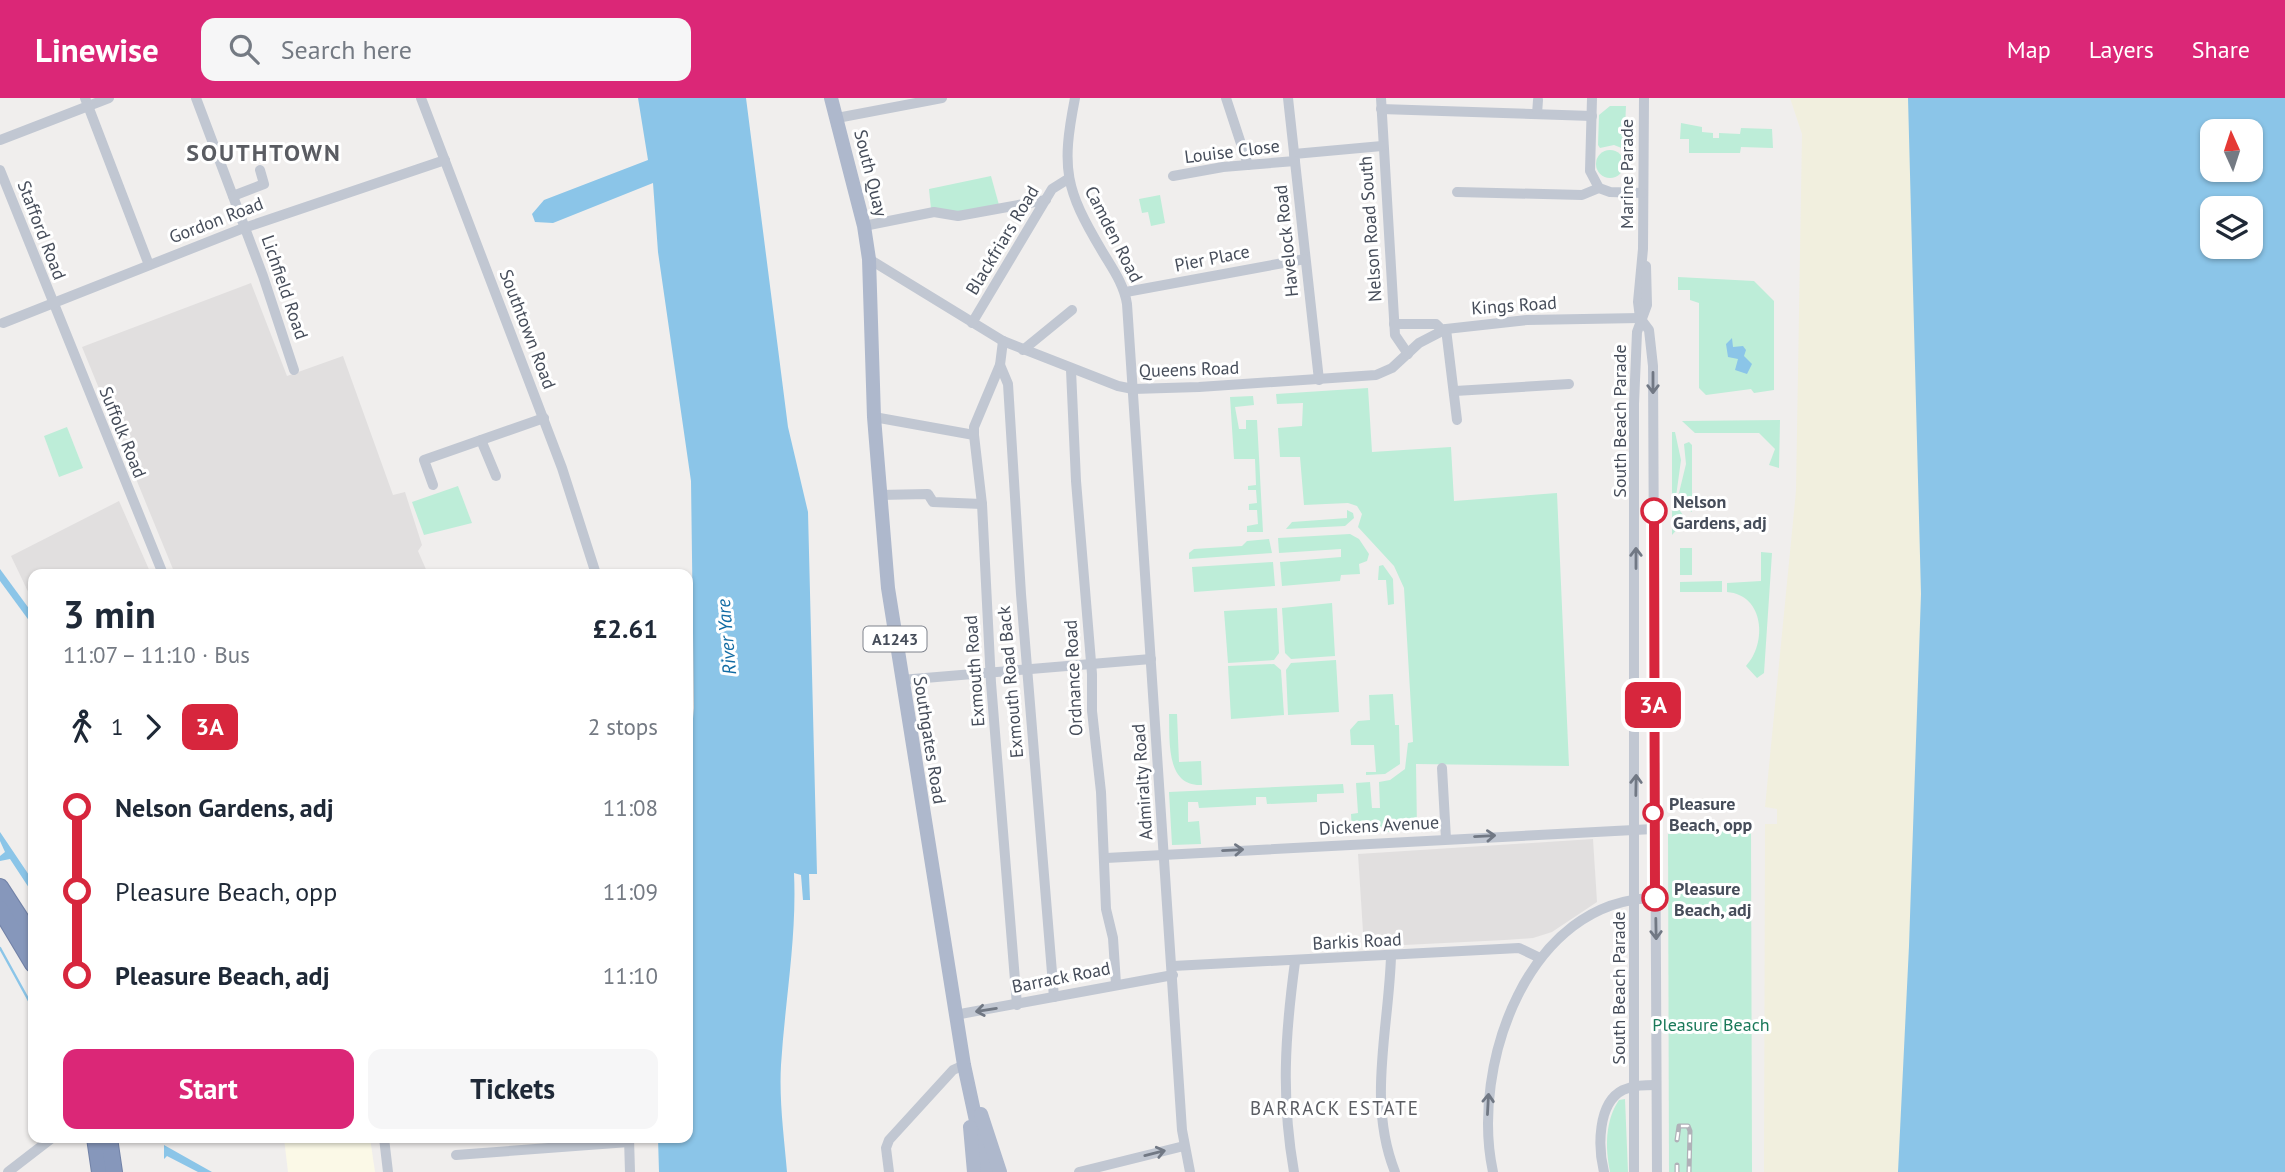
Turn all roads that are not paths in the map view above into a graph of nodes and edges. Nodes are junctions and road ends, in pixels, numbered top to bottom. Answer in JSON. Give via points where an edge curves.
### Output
{"nodes":[{"id":1,"x":110,"y":98,"type":"edge"},
{"id":2,"x":196,"y":98,"type":"edge"},
{"id":3,"x":421,"y":98,"type":"edge"},
{"id":4,"x":831,"y":98,"type":"edge"},
{"id":5,"x":942,"y":98,"type":"edge"},
{"id":6,"x":1075,"y":98,"type":"edge"},
{"id":7,"x":1226,"y":98,"type":"edge"},
{"id":8,"x":1288,"y":98,"type":"edge"},
{"id":9,"x":1592,"y":98,"type":"edge"},
{"id":10,"x":1644,"y":98,"type":"edge"},
{"id":11,"x":1538,"y":100,"type":"edge"},
{"id":12,"x":86,"y":102,"type":"edge"},
{"id":13,"x":1381,"y":104,"type":"edge"},
{"id":14,"x":1537,"y":114,"type":"junction"},
{"id":15,"x":1591,"y":116,"type":"junction"},
{"id":16,"x":837,"y":118,"type":"junction"},
{"id":17,"x":0,"y":140,"type":"edge"},
{"id":18,"x":1382,"y":146,"type":"junction"},
{"id":19,"x":1294,"y":157,"type":"junction"},
{"id":20,"x":445,"y":160,"type":"junction"},
{"id":21,"x":1248,"y":165,"type":"junction"},
{"id":22,"x":0,"y":170,"type":"edge"},
{"id":23,"x":260,"y":170,"type":"dead end"},
{"id":24,"x":1173,"y":176,"type":"dead end"},
{"id":25,"x":1068,"y":178,"type":"junction"},
{"id":26,"x":1599,"y":188,"type":"junction"},
{"id":27,"x":1457,"y":192,"type":"dead end"},
{"id":28,"x":1643,"y":193,"type":"junction"},
{"id":29,"x":233,"y":196,"type":"junction"},
{"id":30,"x":1046,"y":200,"type":"junction"},
{"id":31,"x":864,"y":226,"type":"junction"},
{"id":32,"x":246,"y":228,"type":"junction"},
{"id":33,"x":869,"y":259,"type":"junction"},
{"id":34,"x":1306,"y":259,"type":"junction"},
{"id":35,"x":149,"y":265,"type":"junction"},
{"id":36,"x":1126,"y":292,"type":"junction"},
{"id":37,"x":52,"y":303,"type":"junction"},
{"id":38,"x":1072,"y":310,"type":"dead end"},
{"id":39,"x":1640,"y":318,"type":"junction"},
{"id":40,"x":3,"y":323,"type":"dead end"},
{"id":41,"x":972,"y":323,"type":"junction"},
{"id":42,"x":1394,"y":324,"type":"junction"},
{"id":43,"x":1444,"y":330,"type":"junction"},
{"id":44,"x":1003,"y":341,"type":"junction"},
{"id":45,"x":1023,"y":350,"type":"junction"},
{"id":46,"x":1408,"y":354,"type":"junction"},
{"id":47,"x":1000,"y":365,"type":"junction"},
{"id":48,"x":295,"y":370,"type":"dead end"},
{"id":49,"x":1071,"y":370,"type":"junction"},
{"id":50,"x":1318,"y":380,"type":"junction"},
{"id":51,"x":1569,"y":384,"type":"dead end"},
{"id":52,"x":1133,"y":389,"type":"junction"},
{"id":53,"x":1455,"y":391,"type":"junction"},
{"id":54,"x":544,"y":418,"type":"junction"},
{"id":55,"x":874,"y":418,"type":"junction"},
{"id":56,"x":1457,"y":420,"type":"dead end"},
{"id":57,"x":974,"y":435,"type":"junction"},
{"id":58,"x":481,"y":440,"type":"junction"},
{"id":59,"x":496,"y":476,"type":"dead end"},
{"id":60,"x":433,"y":485,"type":"dead end"},
{"id":61,"x":880,"y":495,"type":"junction"},
{"id":62,"x":982,"y":504,"type":"junction"},
{"id":63,"x":161,"y":569,"type":"edge"},
{"id":64,"x":595,"y":569,"type":"edge"},
{"id":65,"x":1152,"y":659,"type":"junction"},
{"id":66,"x":1091,"y":664,"type":"junction"},
{"id":67,"x":1028,"y":671,"type":"junction"},
{"id":68,"x":990,"y":674,"type":"junction"},
{"id":69,"x":901,"y":680,"type":"junction"},
{"id":70,"x":1442,"y":768,"type":"dead end"},
{"id":71,"x":1635,"y":829,"type":"junction"},
{"id":72,"x":1653,"y":829,"type":"junction"},
{"id":73,"x":1446,"y":839,"type":"junction"},
{"id":74,"x":1165,"y":854,"type":"junction"},
{"id":75,"x":1106,"y":858,"type":"junction"},
{"id":76,"x":0,"y":887,"type":"edge"},
{"id":77,"x":1636,"y":898,"type":"junction"},
{"id":78,"x":1655,"y":898,"type":"junction"},
{"id":79,"x":0,"y":909,"type":"edge"},
{"id":80,"x":28,"y":930,"type":"edge"},
{"id":81,"x":28,"y":956,"type":"edge"},
{"id":82,"x":1391,"y":957,"type":"junction"},
{"id":83,"x":1540,"y":958,"type":"junction"},
{"id":84,"x":1295,"y":962,"type":"junction"},
{"id":85,"x":1173,"y":971,"type":"junction"},
{"id":86,"x":1116,"y":984,"type":"junction"},
{"id":87,"x":1054,"y":997,"type":"junction"},
{"id":88,"x":1017,"y":1004,"type":"junction"},
{"id":89,"x":955,"y":1015,"type":"junction"},
{"id":90,"x":965,"y":1071,"type":"junction"},
{"id":91,"x":1656,"y":1085,"type":"junction"},
{"id":92,"x":1636,"y":1086,"type":"junction"},
{"id":93,"x":46,"y":1143,"type":"edge"},
{"id":94,"x":96,"y":1143,"type":"edge"},
{"id":95,"x":110,"y":1143,"type":"edge"},
{"id":96,"x":385,"y":1143,"type":"edge"},
{"id":97,"x":594,"y":1143,"type":"edge"},
{"id":98,"x":629,"y":1143,"type":"edge"},
{"id":99,"x":1184,"y":1146,"type":"junction"},
{"id":100,"x":456,"y":1155,"type":"dead end"},
{"id":101,"x":8,"y":1172,"type":"edge"},
{"id":102,"x":100,"y":1172,"type":"edge"},
{"id":103,"x":114,"y":1172,"type":"edge"},
{"id":104,"x":388,"y":1172,"type":"edge"},
{"id":105,"x":631,"y":1172,"type":"edge"},
{"id":106,"x":889,"y":1172,"type":"edge"},
{"id":107,"x":974,"y":1172,"type":"edge"},
{"id":108,"x":987,"y":1172,"type":"edge"},
{"id":109,"x":1000,"y":1172,"type":"edge"},
{"id":110,"x":1079,"y":1172,"type":"edge"},
{"id":111,"x":1190,"y":1172,"type":"edge"},
{"id":112,"x":1294,"y":1172,"type":"edge"},
{"id":113,"x":1395,"y":1172,"type":"edge"},
{"id":114,"x":1493,"y":1172,"type":"edge"},
{"id":115,"x":1604,"y":1172,"type":"edge"},
{"id":116,"x":1634,"y":1172,"type":"edge"},
{"id":117,"x":1657,"y":1172,"type":"edge"}],
"edges":[{"from":1,"to":12,"type":"street"},
{"from":2,"to":29,"type":"street","name":"Lichfield Road"},
{"from":3,"to":20,"type":"street","name":"Southtown Road"},
{"from":4,"to":16,"type":"main road","name":"South Quay","number":"A1243"},
{"from":5,"to":16,"type":"street"},
{"from":6,"to":25,"type":"street","via":[[1067,146]]},
{"from":7,"to":21,"type":"street"},
{"from":8,"to":19,"type":"street","name":"Havelock Road"},
{"from":9,"to":15,"type":"street"},
{"from":10,"to":28,"type":"street","name":"Marine Parade"},
{"from":11,"to":14,"type":"street"},
{"from":12,"to":17,"type":"street"},
{"from":12,"to":35,"type":"street"},
{"from":13,"to":14,"type":"street"},
{"from":13,"to":18,"type":"street","name":"Nelson Road South"},
{"from":14,"to":15,"type":"street"},
{"from":15,"to":26,"type":"street","via":[[1590,171]]},
{"from":16,"to":31,"type":"main road","name":"South Quay","number":"A1243"},
{"from":18,"to":19,"type":"street","name":"Louise Close"},
{"from":18,"to":42,"type":"street","name":"Nelson Road South"},
{"from":19,"to":21,"type":"street","name":"Louise Close"},
{"from":19,"to":34,"type":"street","name":"Havelock Road"},
{"from":20,"to":32,"type":"street","name":"Gordon Road"},
{"from":20,"to":54,"type":"street","name":"Southtown Road"},
{"from":21,"to":24,"type":"street","name":"Louise Close"},
{"from":22,"to":37,"type":"street","name":"Stafford Road"},
{"from":23,"to":29,"type":"street","via":[[264,184]]},
{"from":25,"to":30,"type":"street","name":"Blackfriars Road","via":[[1060,181]]},
{"from":25,"to":36,"type":"street","name":"Camden Road","via":[[1081,215]]},
{"from":26,"to":27,"type":"street","via":[[1582,195]]},
{"from":26,"to":28,"type":"street"},
{"from":28,"to":39,"type":"street","name":"Marine Parade"},
{"from":29,"to":32,"type":"street","name":"Lichfield Road"},
{"from":30,"to":31,"type":"street","via":[[958,216],[934,212]]},
{"from":30,"to":41,"type":"street","name":"Blackfriars Road"},
{"from":31,"to":33,"type":"main road","name":"South Quay","number":"A1243"},
{"from":32,"to":35,"type":"street","name":"Gordon Road"},
{"from":32,"to":48,"type":"street","name":"Lichfield Road"},
{"from":33,"to":41,"type":"street","name":"Queens Road"},
{"from":33,"to":55,"type":"main road","name":"Southgates Road","number":"A1243"},
{"from":34,"to":36,"type":"street","name":"Pier Place"},
{"from":34,"to":50,"type":"street","name":"Havelock Road"},
{"from":35,"to":37,"type":"street","name":"Gordon Road"},
{"from":36,"to":52,"type":"street","name":"Camden Road"},
{"from":37,"to":40,"type":"street","name":"Gordon Road"},
{"from":37,"to":63,"type":"street","name":"Suffolk Road"},
{"from":38,"to":45,"type":"street"},
{"from":39,"to":43,"type":"street","name":"Kings Road","via":[[1527,320]]},
{"from":71,"to":39,"type":"street","name":"South Beach Parade","one_way":true,"via":[[1634,404]]},
{"from":39,"to":72,"type":"street","name":"South Beach Parade","one_way":true,"via":[[1649,330],[1653,366]]},
{"from":41,"to":44,"type":"street","name":"Queens Road"},
{"from":42,"to":43,"type":"street","name":"Kings Road","via":[[1436,324]]},
{"from":42,"to":46,"type":"street","name":"Nelson Road South","via":[[1395,335]]},
{"from":43,"to":46,"type":"street","name":"Queens Road"},
{"from":43,"to":53,"type":"street"},
{"from":44,"to":45,"type":"street","name":"Queens Road"},
{"from":44,"to":47,"type":"street","name":"Exmouth Road"},
{"from":45,"to":49,"type":"street","name":"Queens Road"},
{"from":46,"to":50,"type":"street","name":"Queens Road","via":[[1380,374]]},
{"from":47,"to":57,"type":"street","name":"Exmouth Road"},
{"from":47,"to":67,"type":"street","name":"Exmouth Road Back","via":[[1008,384]]},
{"from":49,"to":52,"type":"street","name":"Queens Road"},
{"from":49,"to":66,"type":"street","name":"Ordnance Road"},
{"from":50,"to":52,"type":"street","name":"Queens Road"},
{"from":51,"to":53,"type":"street"},
{"from":52,"to":65,"type":"street","name":"Admiralty Road"},
{"from":53,"to":56,"type":"street"},
{"from":54,"to":58,"type":"street"},
{"from":54,"to":64,"type":"street","name":"Southtown Road"},
{"from":55,"to":57,"type":"street"},
{"from":55,"to":61,"type":"main road","name":"Southgates Road","number":"A1243"},
{"from":57,"to":62,"type":"street","name":"Exmouth Road"},
{"from":58,"to":59,"type":"street"},
{"from":58,"to":60,"type":"street","via":[[424,460]]},
{"from":61,"to":62,"type":"street","via":[[928,494],[933,502]]},
{"from":61,"to":69,"type":"main road","name":"Southgates Road","number":"A1243"},
{"from":62,"to":68,"type":"street","name":"Exmouth Road"},
{"from":65,"to":66,"type":"street"},
{"from":65,"to":74,"type":"street","name":"Admiralty Road"},
{"from":66,"to":67,"type":"street"},
{"from":66,"to":75,"type":"street","name":"Ordnance Road"},
{"from":67,"to":68,"type":"street"},
{"from":67,"to":87,"type":"street","name":"Exmouth Road Back"},
{"from":68,"to":69,"type":"street"},
{"from":68,"to":88,"type":"street","name":"Exmouth Road"},
{"from":69,"to":89,"type":"main road","name":"Southgates Road","number":"A1243"},
{"from":70,"to":73,"type":"street"},
{"from":71,"to":72,"type":"street","name":"Dickens Avenue"},
{"from":73,"to":71,"type":"street","name":"Dickens Avenue","one_way":true},
{"from":71,"to":77,"type":"street","name":"South Beach Parade"},
{"from":72,"to":78,"type":"street","name":"South Beach Parade"},
{"from":74,"to":73,"type":"street","name":"Dickens Avenue","one_way":true},
{"from":74,"to":75,"type":"street","name":"Dickens Avenue"},
{"from":74,"to":85,"type":"street","name":"Admiralty Road"},
{"from":75,"to":86,"type":"street","name":"Ordnance Road","via":[[1106,909]]},
{"from":76,"to":80,"type":"highway"},
{"from":77,"to":78,"type":"street"},
{"from":77,"to":83,"type":"street","via":[[1574,923]]},
{"from":77,"to":92,"type":"street","name":"South Beach Parade"},
{"from":78,"to":91,"type":"street","name":"South Beach Parade","one_way":true},
{"from":79,"to":81,"type":"highway"},
{"from":82,"to":83,"type":"street","name":"Barkis Road","via":[[1519,948]]},
{"from":82,"to":84,"type":"street","name":"Barkis Road"},
{"from":82,"to":113,"type":"street","via":[[1381,1073],[1382,1112]]},
{"from":114,"to":83,"type":"street","one_way":true,"via":[[1487,1120],[1493,1061],[1515,1004]]},
{"from":84,"to":85,"type":"street","name":"Barkis Road"},
{"from":84,"to":112,"type":"street","via":[[1284,1057]]},
{"from":85,"to":86,"type":"street","name":"Barrack Road"},
{"from":85,"to":99,"type":"street","name":"Admiralty Road"},
{"from":86,"to":87,"type":"street","name":"Barrack Road"},
{"from":87,"to":88,"type":"street","name":"Barrack Road"},
{"from":88,"to":89,"type":"street","name":"Barrack Road","one_way":true},
{"from":89,"to":90,"type":"main road","number":"A1243"},
{"from":90,"to":106,"type":"street","via":[[953,1070],[894,1131],[886,1148]]},
{"from":90,"to":107,"type":"main road","number":"A1243"},
{"from":90,"to":108,"type":"main road","number":"A1243"},
{"from":90,"to":109,"type":"main road","number":"A1243"},
{"from":91,"to":92,"type":"street","name":"South Beach Parade"},
{"from":91,"to":117,"type":"street","name":"South Beach Parade"},
{"from":92,"to":115,"type":"street","name":"South Beach Parade","via":[[1616,1095],[1605,1116],[1600,1137]]},
{"from":92,"to":116,"type":"street","name":"South Beach Parade"},
{"from":93,"to":101,"type":"street"},
{"from":94,"to":102,"type":"highway"},
{"from":95,"to":103,"type":"highway"},
{"from":96,"to":104,"type":"street"},
{"from":97,"to":100,"type":"street"},
{"from":98,"to":105,"type":"street"},
{"from":110,"to":99,"type":"street","one_way":true},
{"from":99,"to":111,"type":"street","name":"Admiralty Road"}]}
